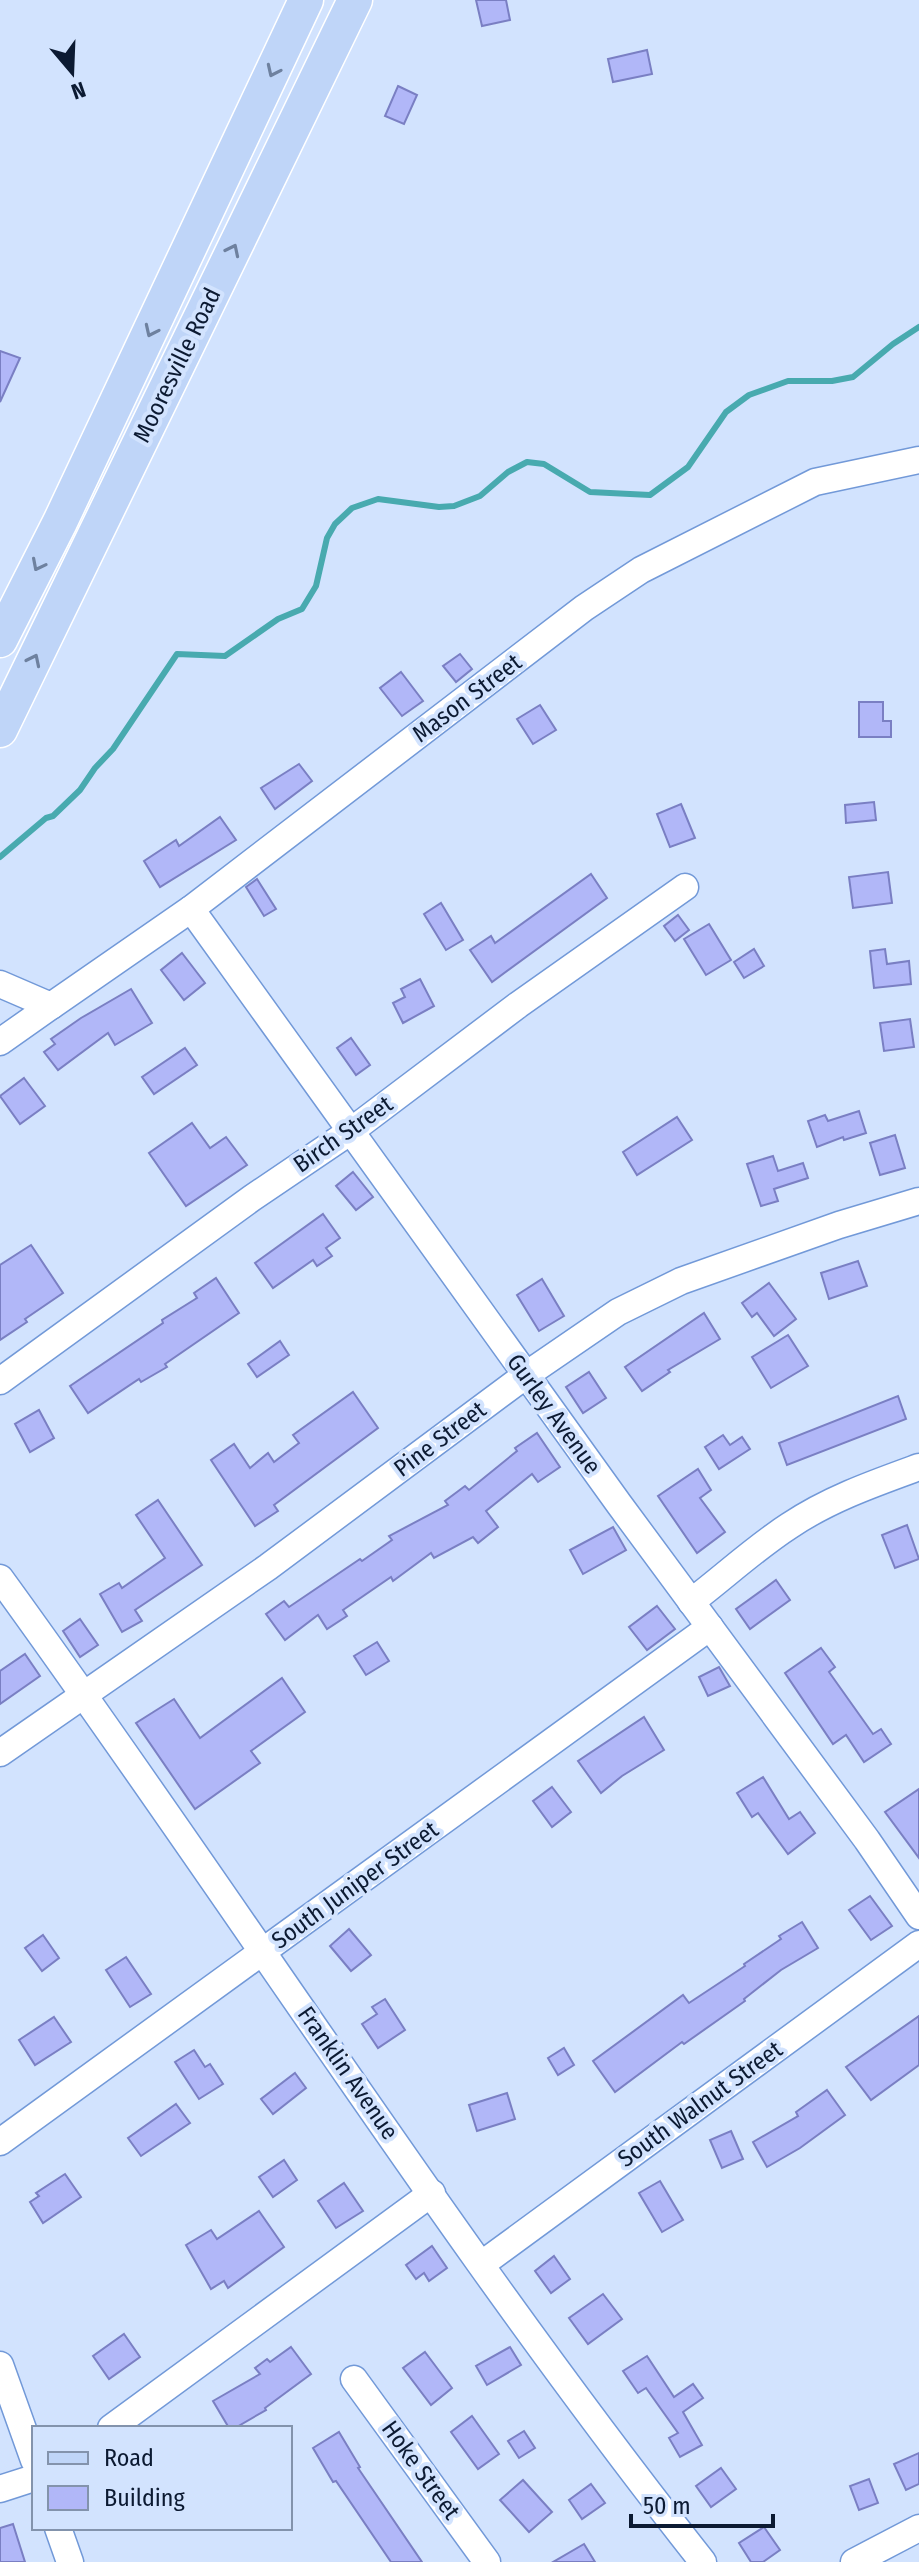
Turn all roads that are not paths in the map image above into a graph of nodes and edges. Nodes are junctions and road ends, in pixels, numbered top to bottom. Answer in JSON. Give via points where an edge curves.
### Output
{"nodes":[{"id":1,"x":306,"y":0,"type":"edge"},
{"id":2,"x":355,"y":0,"type":"edge"},
{"id":3,"x":919,"y":460,"type":"edge"},
{"id":4,"x":0,"y":640,"type":"edge"},
{"id":5,"x":0,"y":730,"type":"edge"},
{"id":6,"x":685,"y":887,"type":"dead end"},
{"id":7,"x":191,"y":909,"type":"junction"},
{"id":8,"x":0,"y":984,"type":"edge"},
{"id":9,"x":51,"y":1006,"type":"junction"},
{"id":10,"x":0,"y":1042,"type":"edge"},
{"id":11,"x":351,"y":1131,"type":"junction"},
{"id":12,"x":919,"y":1201,"type":"edge"},
{"id":13,"x":526,"y":1375,"type":"junction"},
{"id":14,"x":0,"y":1381,"type":"edge"},
{"id":15,"x":919,"y":1467,"type":"edge"},
{"id":16,"x":0,"y":1578,"type":"edge"},
{"id":17,"x":691,"y":1602,"type":"junction"},
{"id":18,"x":710,"y":1627,"type":"junction"},
{"id":19,"x":85,"y":1694,"type":"junction"},
{"id":20,"x":0,"y":1753,"type":"edge"},
{"id":21,"x":919,"y":1916,"type":"edge"},
{"id":22,"x":919,"y":1944,"type":"edge"},
{"id":23,"x":263,"y":1951,"type":"junction"},
{"id":24,"x":0,"y":2142,"type":"edge"},
{"id":25,"x":432,"y":2193,"type":"junction"},
{"id":26,"x":482,"y":2264,"type":"junction"},
{"id":27,"x":0,"y":2365,"type":"edge"},
{"id":28,"x":354,"y":2379,"type":"dead end"},
{"id":29,"x":114,"y":2426,"type":"edge"},
{"id":30,"x":32,"y":2454,"type":"edge"},
{"id":31,"x":32,"y":2479,"type":"edge"},
{"id":32,"x":0,"y":2489,"type":"edge"},
{"id":33,"x":919,"y":2528,"type":"edge"},
{"id":34,"x":59,"y":2530,"type":"edge"},
{"id":35,"x":70,"y":2562,"type":"edge"},
{"id":36,"x":487,"y":2562,"type":"edge"},
{"id":37,"x":703,"y":2562,"type":"edge"},
{"id":38,"x":854,"y":2562,"type":"edge"}],
"edges":[{"from":1,"to":4,"type":"main road","name":"Mooresville Road","one_way":true},
{"from":5,"to":2,"type":"main road","name":"Mooresville Road","one_way":true},
{"from":3,"to":7,"type":"street","name":"Mason Street","via":[[815,482],[641,570]]},
{"from":6,"to":11,"type":"street","name":"Birch Street"},
{"from":7,"to":9,"type":"street","name":"Mason Street"},
{"from":7,"to":11,"type":"street","name":"Gurley Avenue"},
{"from":8,"to":9,"type":"street"},
{"from":9,"to":10,"type":"street","name":"Mason Street"},
{"from":11,"to":13,"type":"street","name":"Gurley Avenue"},
{"from":11,"to":14,"type":"street","name":"Birch Street"},
{"from":12,"to":13,"type":"street","name":"Pine Street","via":[[681,1281],[618,1312]]},
{"from":13,"to":17,"type":"street","name":"Gurley Avenue"},
{"from":13,"to":19,"type":"street","name":"Pine Street","via":[[268,1567]]},
{"from":15,"to":17,"type":"street","via":[[863,1487],[788,1526]]},
{"from":16,"to":19,"type":"street","name":"Franklin Avenue"},
{"from":17,"to":18,"type":"street","name":"Gurley Avenue"},
{"from":18,"to":21,"type":"street","name":"Gurley Avenue"},
{"from":18,"to":23,"type":"street","name":"South Juniper Street"},
{"from":19,"to":20,"type":"street","name":"Pine Street"},
{"from":19,"to":23,"type":"street","name":"Franklin Avenue"},
{"from":22,"to":26,"type":"street","name":"South Walnut Street"},
{"from":23,"to":24,"type":"street","name":"South Juniper Street"},
{"from":23,"to":25,"type":"street","name":"Franklin Avenue"},
{"from":25,"to":26,"type":"street","name":"Franklin Avenue"},
{"from":25,"to":29,"type":"street"},
{"from":26,"to":37,"type":"street","name":"Franklin Avenue"},
{"from":27,"to":30,"type":"street"},
{"from":28,"to":36,"type":"street","name":"Hoke Street"},
{"from":31,"to":32,"type":"street"},
{"from":33,"to":38,"type":"street"},
{"from":34,"to":35,"type":"street"}]}
